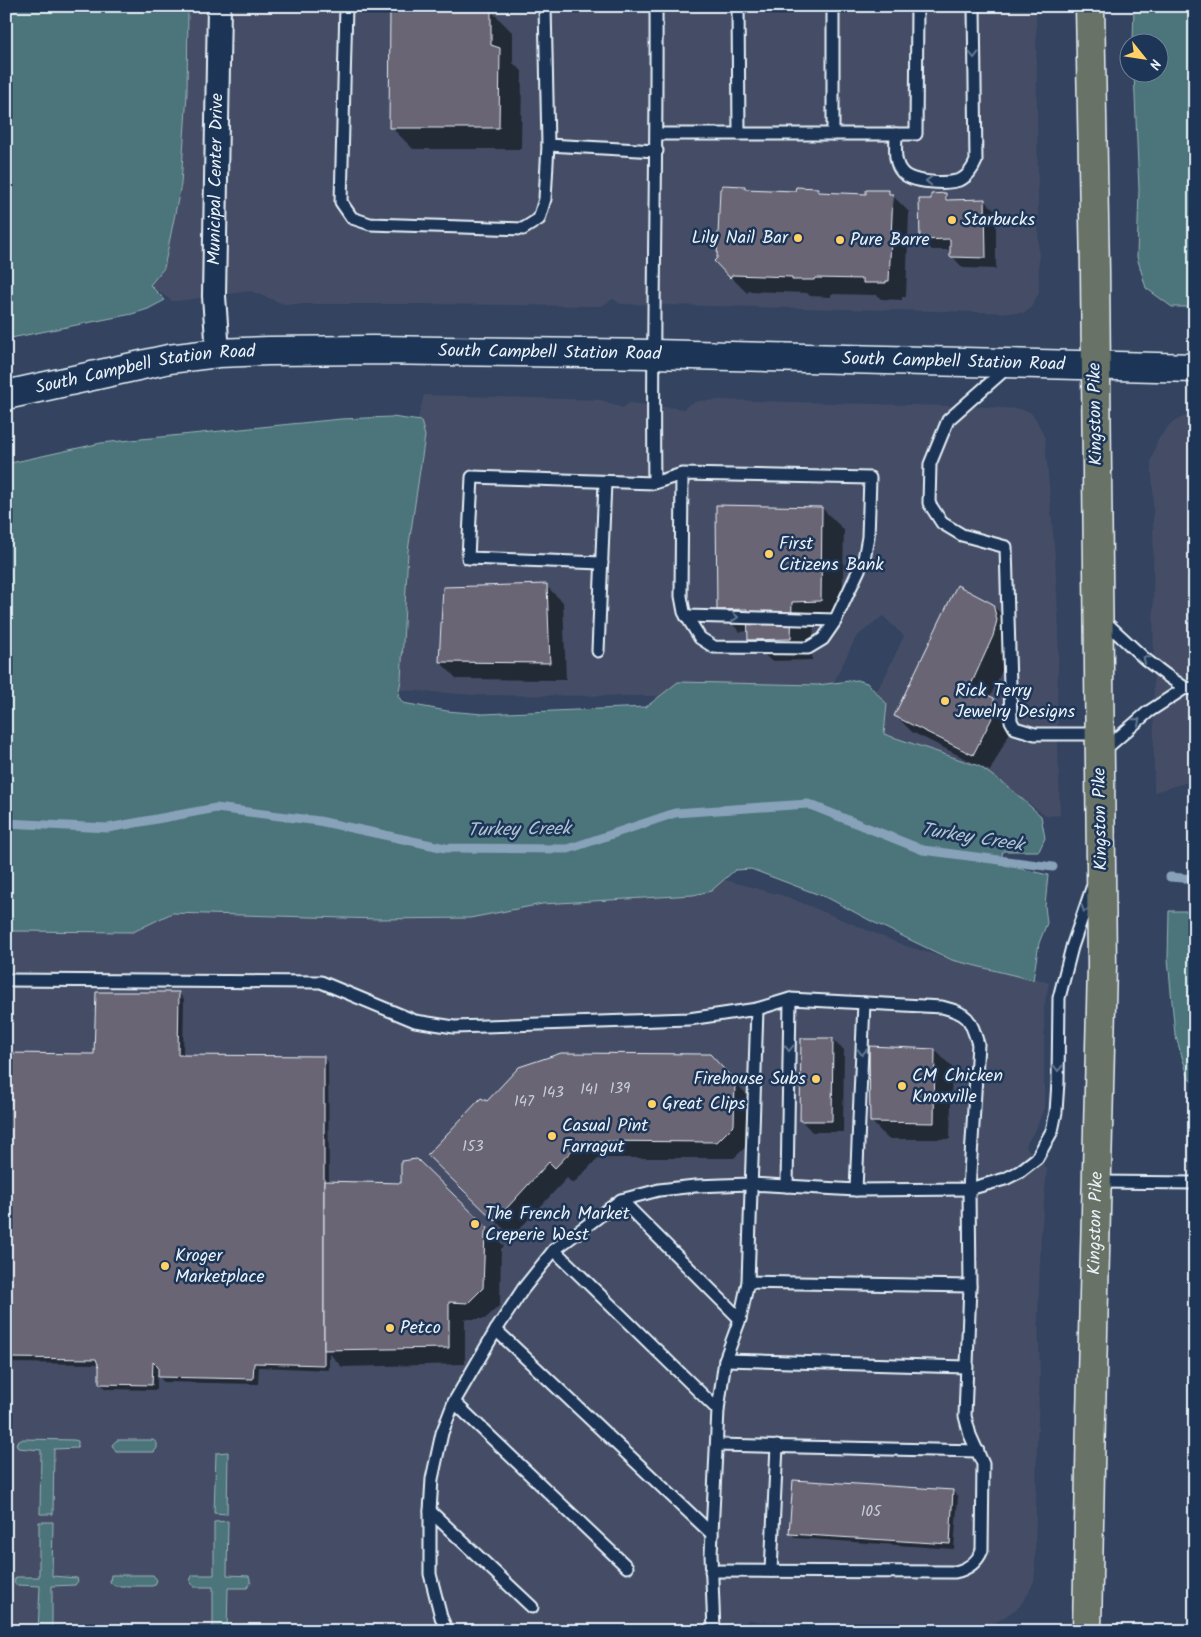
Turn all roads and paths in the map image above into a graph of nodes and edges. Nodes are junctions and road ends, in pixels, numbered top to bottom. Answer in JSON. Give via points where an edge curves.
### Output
{"nodes":[{"id":1,"x":219,"y":6,"type":"edge"},
{"id":2,"x":346,"y":6,"type":"edge"},
{"id":3,"x":545,"y":6,"type":"edge"},
{"id":4,"x":656,"y":6,"type":"edge"},
{"id":5,"x":738,"y":6,"type":"edge"},
{"id":6,"x":832,"y":6,"type":"edge"},
{"id":7,"x":917,"y":6,"type":"edge"},
{"id":8,"x":974,"y":6,"type":"edge"},
{"id":9,"x":1090,"y":6,"type":"edge"},
{"id":10,"x":657,"y":134,"type":"junction"},
{"id":11,"x":739,"y":134,"type":"junction"},
{"id":12,"x":833,"y":134,"type":"junction"},
{"id":13,"x":896,"y":134,"type":"junction"},
{"id":14,"x":548,"y":145,"type":"junction"},
{"id":15,"x":657,"y":151,"type":"junction"},
{"id":16,"x":218,"y":353,"type":"junction"},
{"id":17,"x":653,"y":354,"type":"junction"},
{"id":18,"x":1012,"y":364,"type":"junction"},
{"id":19,"x":1095,"y":366,"type":"junction"},
{"id":20,"x":1195,"y":368,"type":"edge"},
{"id":21,"x":6,"y":394,"type":"edge"},
{"id":22,"x":682,"y":474,"type":"junction"},
{"id":23,"x":605,"y":482,"type":"junction"},
{"id":24,"x":654,"y":483,"type":"junction"},
{"id":25,"x":602,"y":563,"type":"junction"},
{"id":26,"x":686,"y":616,"type":"junction"},
{"id":27,"x":1099,"y":616,"type":"junction"},
{"id":28,"x":836,"y":620,"type":"junction"},
{"id":29,"x":598,"y":651,"type":"dead end"},
{"id":30,"x":1190,"y":689,"type":"edge"},
{"id":31,"x":1100,"y":744,"type":"junction"},
{"id":32,"x":1101,"y":863,"type":"junction"},
{"id":33,"x":6,"y":980,"type":"edge"},
{"id":34,"x":790,"y":1000,"type":"junction"},
{"id":35,"x":864,"y":1003,"type":"junction"},
{"id":36,"x":757,"y":1009,"type":"junction"},
{"id":37,"x":1098,"y":1182,"type":"junction"},
{"id":38,"x":1195,"y":1183,"type":"edge"},
{"id":39,"x":750,"y":1184,"type":"junction"},
{"id":40,"x":787,"y":1186,"type":"junction"},
{"id":41,"x":969,"y":1189,"type":"junction"},
{"id":42,"x":856,"y":1190,"type":"junction"},
{"id":43,"x":621,"y":1200,"type":"junction"},
{"id":44,"x":554,"y":1250,"type":"junction"},
{"id":45,"x":748,"y":1282,"type":"junction"},
{"id":46,"x":970,"y":1286,"type":"junction"},
{"id":47,"x":740,"y":1319,"type":"junction"},
{"id":48,"x":496,"y":1330,"type":"junction"},
{"id":49,"x":724,"y":1360,"type":"junction"},
{"id":50,"x":966,"y":1367,"type":"junction"},
{"id":51,"x":454,"y":1402,"type":"junction"},
{"id":52,"x":718,"y":1410,"type":"junction"},
{"id":53,"x":717,"y":1445,"type":"junction"},
{"id":54,"x":777,"y":1446,"type":"junction"},
{"id":55,"x":978,"y":1452,"type":"junction"},
{"id":56,"x":430,"y":1511,"type":"junction"},
{"id":57,"x":712,"y":1534,"type":"junction"},
{"id":58,"x":627,"y":1567,"type":"dead end"},
{"id":59,"x":711,"y":1571,"type":"junction"},
{"id":60,"x":770,"y":1571,"type":"junction"},
{"id":61,"x":532,"y":1607,"type":"dead end"},
{"id":62,"x":447,"y":1631,"type":"edge"},
{"id":63,"x":714,"y":1631,"type":"edge"},
{"id":64,"x":1087,"y":1631,"type":"edge"}],
"edges":[{"from":1,"to":16,"type":"street","name":"Municipal Center Drive","via":[[214,296]]},
{"from":2,"to":14,"type":"lane","via":[[341,202],[352,218],[370,224],[523,229],[539,219],[545,199]]},
{"from":3,"to":14,"type":"lane"},
{"from":4,"to":10,"type":"lane"},
{"from":5,"to":11,"type":"lane"},
{"from":6,"to":12,"type":"lane"},
{"from":7,"to":13,"type":"lane","via":[[916,134]]},
{"from":8,"to":13,"type":"lane","one_way":true,"via":[[976,161],[970,173],[961,180],[948,182],[924,182],[908,177],[896,159]]},
{"from":9,"to":19,"type":"main road","name":"Kingston Pike"},
{"from":10,"to":11,"type":"lane"},
{"from":10,"to":15,"type":"lane"},
{"from":11,"to":12,"type":"lane"},
{"from":12,"to":13,"type":"lane"},
{"from":14,"to":15,"type":"lane"},
{"from":15,"to":17,"type":"lane"},
{"from":16,"to":17,"type":"main road","name":"South Campbell Station Road","via":[[373,350]]},
{"from":16,"to":21,"type":"main road","name":"South Campbell Station Road","via":[[169,359]]},
{"from":17,"to":18,"type":"main road","name":"South Campbell Station Road"},
{"from":17,"to":24,"type":"lane"},
{"from":18,"to":19,"type":"main road","name":"South Campbell Station Road"},
{"from":18,"to":31,"type":"lane","via":[[948,420],[930,464],[929,503],[942,523],[962,535],[1006,547],[1011,721],[1015,728]]},
{"from":19,"to":20,"type":"main road","name":"South Campbell Station Road"},
{"from":19,"to":27,"type":"main road","name":"Kingston Pike"},
{"from":22,"to":24,"type":"lane"},
{"from":22,"to":26,"type":"lane","via":[[681,596]]},
{"from":22,"to":28,"type":"lane","via":[[870,478],[864,559]]},
{"from":23,"to":24,"type":"lane"},
{"from":23,"to":25,"type":"lane"},
{"from":23,"to":25,"type":"lane","via":[[472,477],[468,558]]},
{"from":25,"to":29,"type":"lane"},
{"from":26,"to":28,"type":"lane","one_way":true},
{"from":26,"to":28,"type":"lane","via":[[700,638],[714,647],[808,648],[823,639]]},
{"from":30,"to":27,"type":"lane","one_way":true,"via":[[1145,659]]},
{"from":27,"to":31,"type":"main road","name":"Kingston Pike"},
{"from":31,"to":30,"type":"lane","one_way":true},
{"from":31,"to":32,"type":"main road","name":"Kingston Pike"},
{"from":32,"to":37,"type":"main road","name":"Kingston Pike"},
{"from":32,"to":41,"type":"lane","one_way":true,"via":[[1072,947],[1059,998],[1056,1112],[1052,1131],[1037,1158],[1019,1172]]},
{"from":33,"to":36,"type":"lane","via":[[321,982],[415,1021],[454,1027],[689,1019]]},
{"from":34,"to":35,"type":"lane"},
{"from":34,"to":36,"type":"lane"},
{"from":34,"to":40,"type":"lane","one_way":true},
{"from":35,"to":41,"type":"lane","via":[[942,1007],[957,1011],[971,1022],[978,1044]]},
{"from":35,"to":42,"type":"lane","one_way":true},
{"from":36,"to":39,"type":"lane"},
{"from":37,"to":38,"type":"lane"},
{"from":37,"to":64,"type":"main road","name":"Kingston Pike"},
{"from":39,"to":40,"type":"lane"},
{"from":39,"to":43,"type":"lane","via":[[659,1190]]},
{"from":39,"to":45,"type":"lane"},
{"from":40,"to":42,"type":"lane"},
{"from":41,"to":42,"type":"lane"},
{"from":41,"to":46,"type":"lane"},
{"from":43,"to":44,"type":"lane"},
{"from":43,"to":47,"type":"lane"},
{"from":44,"to":48,"type":"lane","via":[[522,1289]]},
{"from":44,"to":52,"type":"lane"},
{"from":45,"to":46,"type":"lane"},
{"from":45,"to":47,"type":"lane"},
{"from":46,"to":50,"type":"lane"},
{"from":47,"to":49,"type":"lane"},
{"from":48,"to":51,"type":"lane"},
{"from":48,"to":57,"type":"lane"},
{"from":49,"to":50,"type":"lane"},
{"from":49,"to":52,"type":"lane"},
{"from":50,"to":55,"type":"lane","via":[[965,1416]]},
{"from":51,"to":56,"type":"lane","via":[[442,1433],[432,1479]]},
{"from":51,"to":58,"type":"lane"},
{"from":52,"to":53,"type":"lane"},
{"from":53,"to":54,"type":"lane"},
{"from":53,"to":57,"type":"lane"},
{"from":54,"to":55,"type":"lane"},
{"from":54,"to":60,"type":"lane"},
{"from":55,"to":60,"type":"lane","via":[[983,1464],[982,1550],[980,1557],[966,1570]]},
{"from":56,"to":61,"type":"lane"},
{"from":56,"to":62,"type":"lane","via":[[430,1574]]},
{"from":57,"to":59,"type":"lane"},
{"from":59,"to":60,"type":"lane"},
{"from":59,"to":63,"type":"lane"}]}
